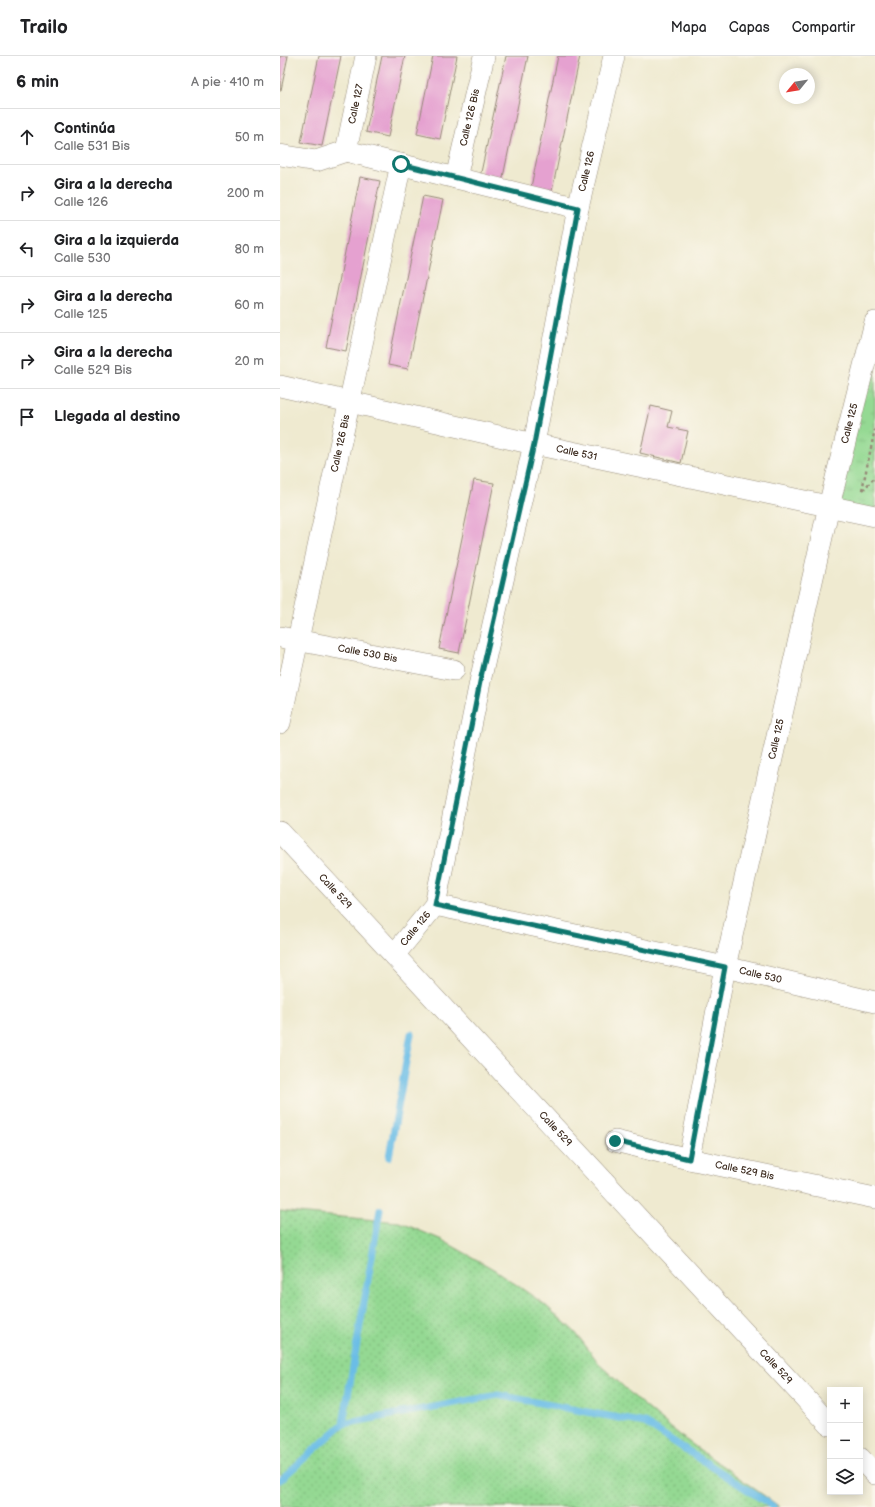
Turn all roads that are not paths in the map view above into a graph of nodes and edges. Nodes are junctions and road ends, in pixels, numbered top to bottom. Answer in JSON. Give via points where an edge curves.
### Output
{"nodes":[{"id":1,"x":366,"y":56,"type":"edge"},
{"id":2,"x":484,"y":56,"type":"edge"},
{"id":3,"x":614,"y":56,"type":"edge"},
{"id":4,"x":346,"y":151,"type":"junction"},
{"id":5,"x":280,"y":155,"type":"edge"},
{"id":6,"x":401,"y":164,"type":"junction"},
{"id":7,"x":456,"y":178,"type":"junction"},
{"id":8,"x":578,"y":208,"type":"junction"},
{"id":9,"x":875,"y":322,"type":"edge"},
{"id":10,"x":280,"y":386,"type":"edge"},
{"id":11,"x":350,"y":402,"type":"junction"},
{"id":12,"x":534,"y":444,"type":"junction"},
{"id":13,"x":829,"y":506,"type":"junction"},
{"id":14,"x":875,"y":516,"type":"edge"},
{"id":15,"x":289,"y":639,"type":"edge"},
{"id":16,"x":454,"y":670,"type":"dead end"},
{"id":17,"x":280,"y":723,"type":"edge"},
{"id":18,"x":280,"y":832,"type":"edge"},
{"id":19,"x":435,"y":905,"type":"junction"},
{"id":20,"x":394,"y":955,"type":"junction"},
{"id":21,"x":725,"y":967,"type":"junction"},
{"id":22,"x":875,"y":1002,"type":"edge"},
{"id":23,"x":615,"y":1141,"type":"dead end"},
{"id":24,"x":689,"y":1159,"type":"junction"},
{"id":25,"x":875,"y":1198,"type":"edge"},
{"id":26,"x":828,"y":1423,"type":"edge"},
{"id":27,"x":861,"y":1459,"type":"edge"},
{"id":28,"x":875,"y":1474,"type":"edge"}],
"edges":[{"from":1,"to":4,"type":"street","name":"Calle 127"},
{"from":2,"to":7,"type":"street","name":"Calle 126 Bis"},
{"from":3,"to":8,"type":"street","name":"Calle 126"},
{"from":4,"to":5,"type":"street","via":[[316,161]]},
{"from":4,"to":6,"type":"street"},
{"from":6,"to":7,"type":"street"},
{"from":6,"to":11,"type":"street","name":"Calle 126 Bis"},
{"from":7,"to":8,"type":"street"},
{"from":8,"to":12,"type":"street","name":"Calle 126"},
{"from":9,"to":13,"type":"street","name":"Calle 125"},
{"from":10,"to":11,"type":"street","name":"Calle 531"},
{"from":11,"to":12,"type":"street","name":"Calle 531"},
{"from":11,"to":15,"type":"street","name":"Calle 126 Bis"},
{"from":12,"to":13,"type":"street","name":"Calle 531"},
{"from":12,"to":19,"type":"street","name":"Calle 126","via":[[481,677]]},
{"from":13,"to":14,"type":"street","name":"Calle 531"},
{"from":13,"to":21,"type":"street","name":"Calle 125"},
{"from":15,"to":16,"type":"street","name":"Calle 530 Bis"},
{"from":15,"to":17,"type":"street","name":"Calle 126 Bis"},
{"from":18,"to":20,"type":"street","name":"Calle 529"},
{"from":19,"to":20,"type":"street","name":"Calle 126"},
{"from":19,"to":21,"type":"street","name":"Calle 530"},
{"from":20,"to":26,"type":"street","name":"Calle 529"},
{"from":21,"to":22,"type":"street","name":"Calle 530"},
{"from":21,"to":24,"type":"street","name":"Calle 125"},
{"from":23,"to":24,"type":"street","name":"Calle 529 Bis"},
{"from":24,"to":25,"type":"street","name":"Calle 529 Bis"},
{"from":27,"to":28,"type":"street"}]}
